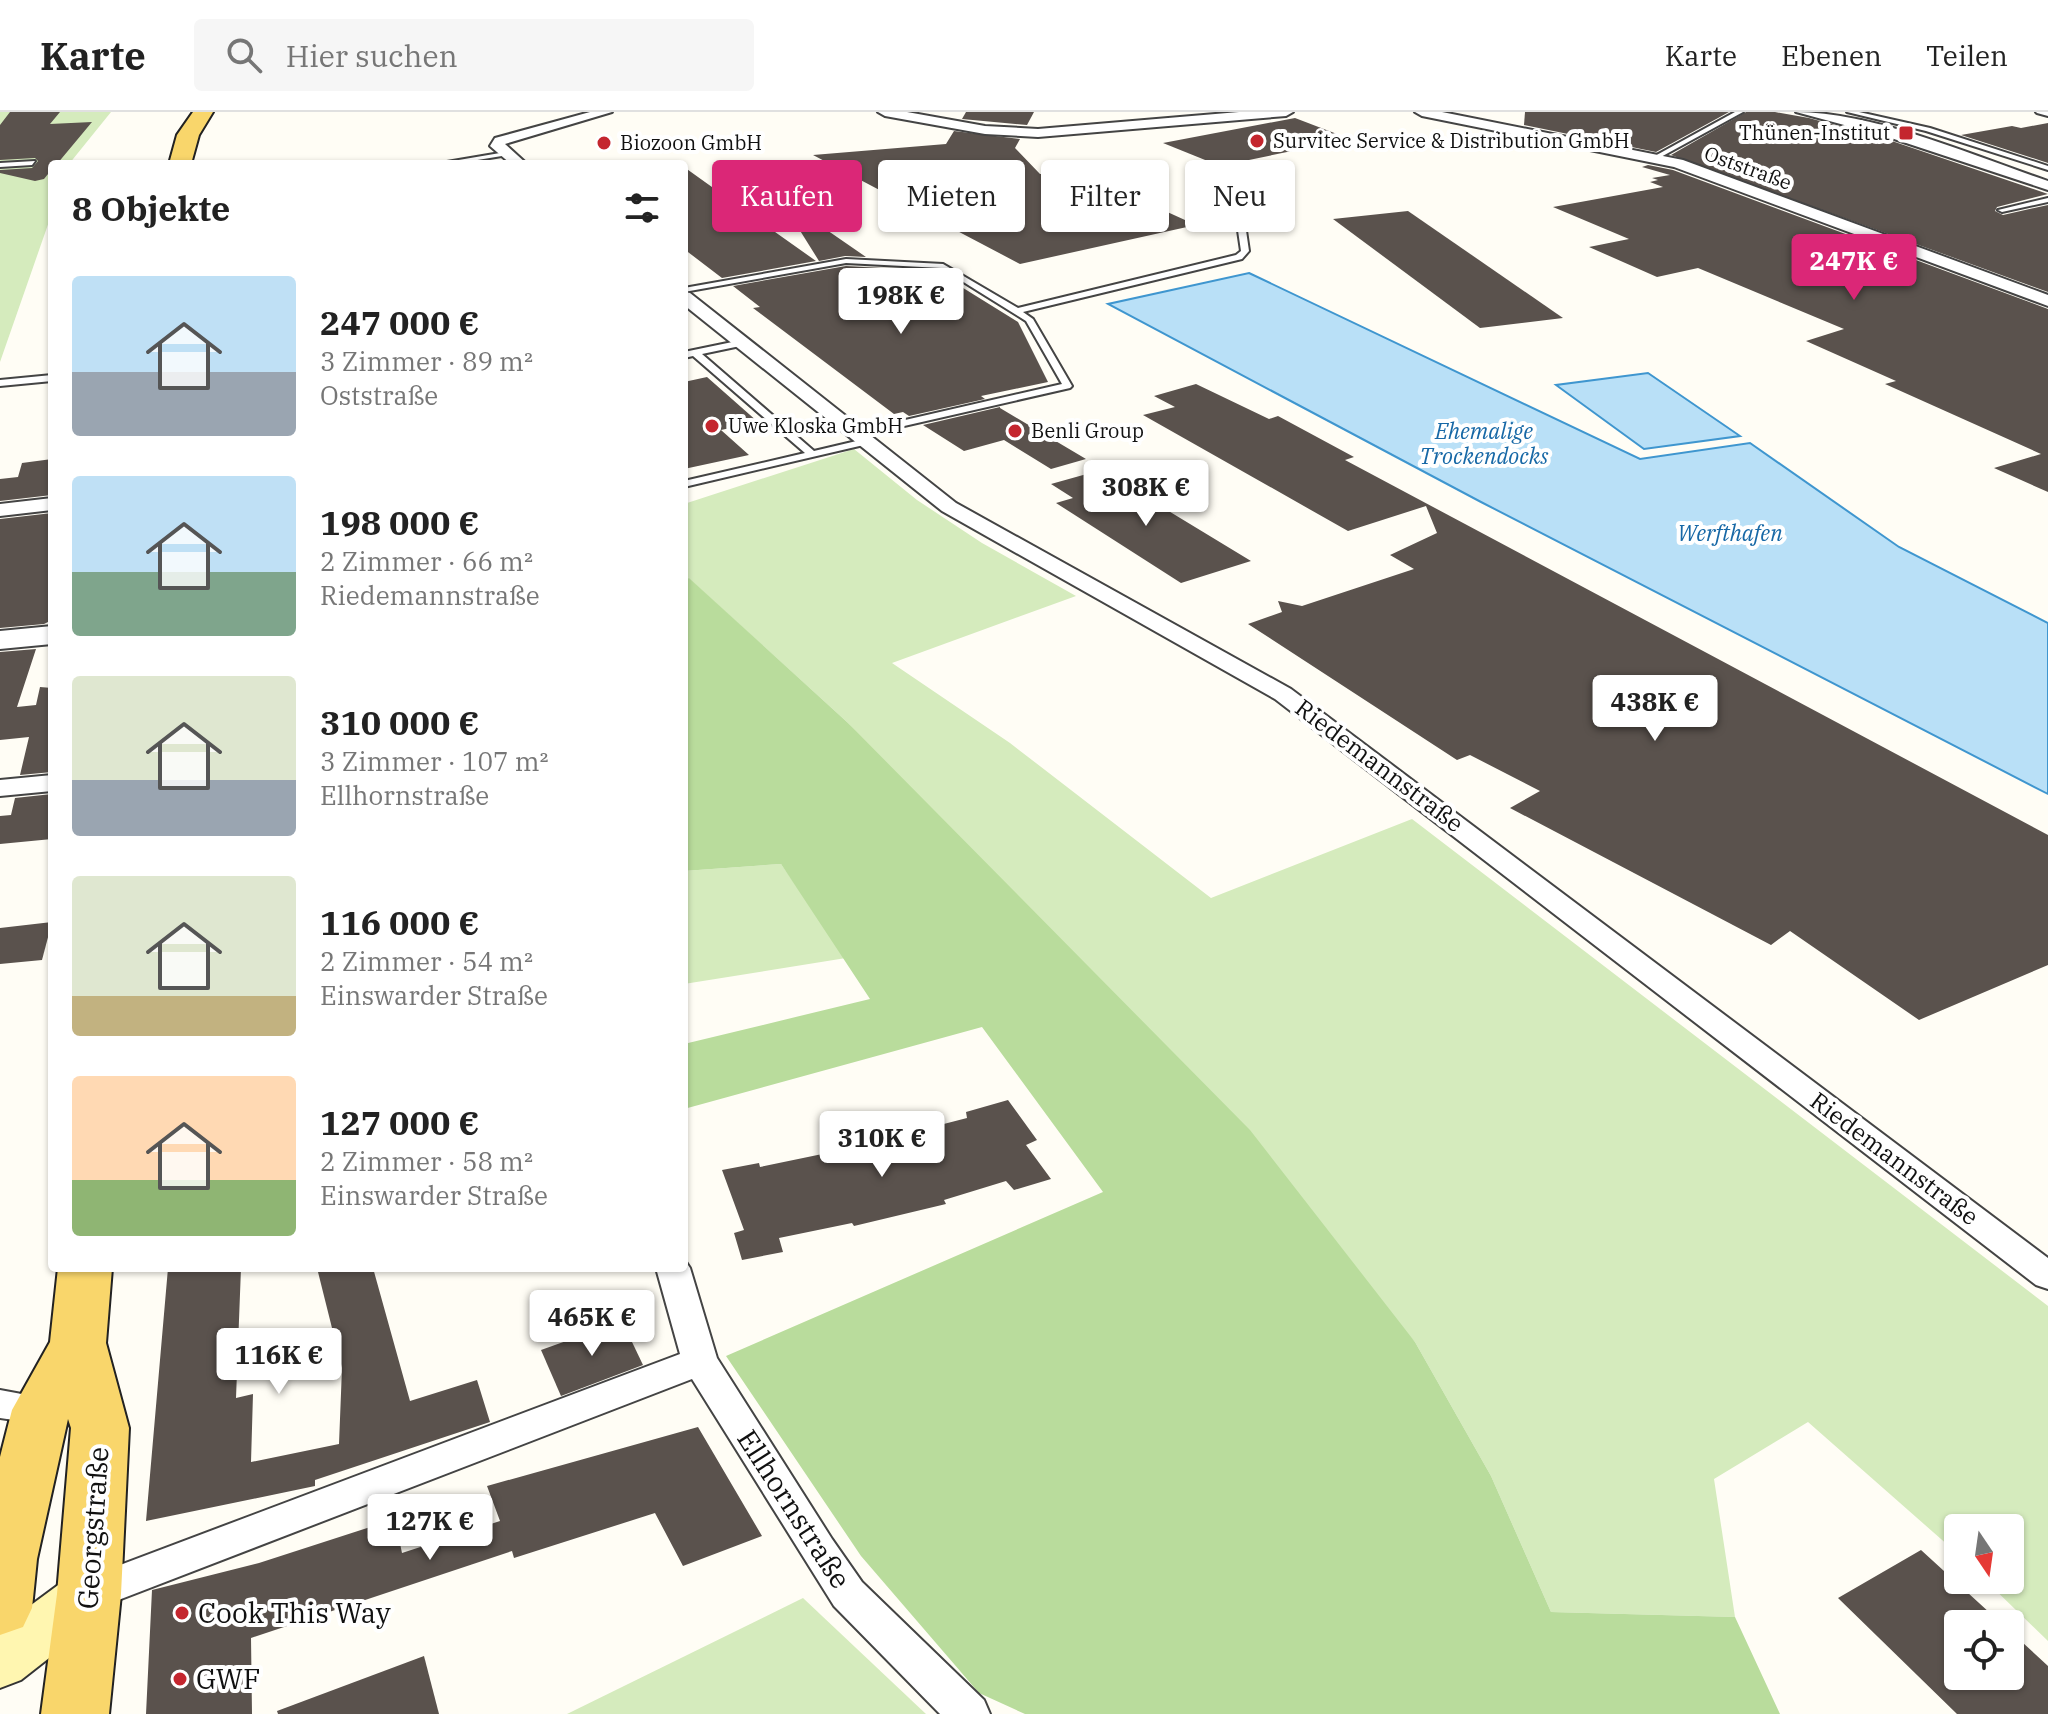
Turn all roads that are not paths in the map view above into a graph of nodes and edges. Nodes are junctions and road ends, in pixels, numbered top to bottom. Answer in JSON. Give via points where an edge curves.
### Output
{"nodes":[{"id":1,"x":203,"y":112,"type":"edge"},
{"id":2,"x":885,"y":112,"type":"edge"},
{"id":3,"x":1286,"y":112,"type":"edge"},
{"id":4,"x":1422,"y":112,"type":"edge"},
{"id":5,"x":1740,"y":112,"type":"edge"},
{"id":6,"x":1803,"y":112,"type":"edge"},
{"id":7,"x":1850,"y":112,"type":"edge"},
{"id":8,"x":2039,"y":112,"type":"edge"},
{"id":9,"x":597,"y":113,"type":"edge"},
{"id":10,"x":2048,"y":114,"type":"edge"},
{"id":11,"x":506,"y":154,"type":"junction"},
{"id":12,"x":1657,"y":157,"type":"junction"},
{"id":13,"x":181,"y":160,"type":"edge"},
{"id":14,"x":466,"y":160,"type":"edge"},
{"id":15,"x":514,"y":160,"type":"edge"},
{"id":16,"x":32,"y":163,"type":"dead end"},
{"id":17,"x":0,"y":165,"type":"edge"},
{"id":18,"x":2048,"y":168,"type":"edge"},
{"id":19,"x":2048,"y":186,"type":"edge"},
{"id":20,"x":2048,"y":200,"type":"edge"},
{"id":21,"x":2002,"y":210,"type":"dead end"},
{"id":22,"x":1242,"y":232,"type":"edge"},
{"id":23,"x":688,"y":289,"type":"edge"},
{"id":24,"x":688,"y":300,"type":"edge"},
{"id":25,"x":2048,"y":301,"type":"edge"},
{"id":26,"x":1017,"y":311,"type":"junction"},
{"id":27,"x":742,"y":343,"type":"junction"},
{"id":28,"x":689,"y":354,"type":"edge"},
{"id":29,"x":48,"y":378,"type":"edge"},
{"id":30,"x":0,"y":383,"type":"edge"},
{"id":31,"x":860,"y":438,"type":"junction"},
{"id":32,"x":813,"y":455,"type":"junction"},
{"id":33,"x":688,"y":483,"type":"edge"},
{"id":34,"x":48,"y":504,"type":"edge"},
{"id":35,"x":0,"y":510,"type":"edge"},
{"id":36,"x":48,"y":635,"type":"edge"},
{"id":37,"x":0,"y":640,"type":"edge"},
{"id":38,"x":48,"y":783,"type":"edge"},
{"id":39,"x":0,"y":788,"type":"edge"},
{"id":40,"x":85,"y":1272,"type":"edge"},
{"id":41,"x":674,"y":1272,"type":"edge"},
{"id":42,"x":2048,"y":1276,"type":"edge"},
{"id":43,"x":78,"y":1343,"type":"junction"},
{"id":44,"x":700,"y":1361,"type":"junction"},
{"id":45,"x":21,"y":1407,"type":"edge"},
{"id":46,"x":89,"y":1594,"type":"junction"},
{"id":47,"x":0,"y":1607,"type":"edge"},
{"id":48,"x":0,"y":1662,"type":"edge"},
{"id":49,"x":75,"y":1714,"type":"edge"},
{"id":50,"x":969,"y":1714,"type":"edge"}],
"edges":[{"from":1,"to":13,"type":"main road","via":[[188,135]]},
{"from":2,"to":3,"type":"street","via":[[985,130],[1038,133]]},
{"from":4,"to":12,"type":"street","name":"Oststraße"},
{"from":5,"to":12,"type":"lane"},
{"from":6,"to":19,"type":"street","via":[[1890,133]]},
{"from":7,"to":18,"type":"lane","via":[[1928,129]]},
{"from":8,"to":10,"type":"lane"},
{"from":9,"to":11,"type":"street","via":[[509,137],[497,146]]},
{"from":11,"to":14,"type":"lane"},
{"from":11,"to":15,"type":"street"},
{"from":12,"to":25,"type":"street","name":"Oststraße"},
{"from":16,"to":17,"type":"lane"},
{"from":20,"to":21,"type":"lane"},
{"from":22,"to":26,"type":"lane","via":[[1245,251],[1239,257]]},
{"from":23,"to":26,"type":"lane","via":[[846,261],[943,266]]},
{"from":24,"to":27,"type":"street","name":"Riedemannstraße"},
{"from":26,"to":31,"type":"lane","via":[[1029,319],[1067,386]]},
{"from":27,"to":28,"type":"lane"},
{"from":27,"to":31,"type":"street","name":"Riedemannstraße"},
{"from":28,"to":32,"type":"lane"},
{"from":29,"to":30,"type":"lane"},
{"from":31,"to":32,"type":"lane"},
{"from":31,"to":42,"type":"street","name":"Riedemannstraße","via":[[949,507],[1283,694]]},
{"from":32,"to":33,"type":"lane"},
{"from":34,"to":35,"type":"street"},
{"from":36,"to":37,"type":"street"},
{"from":38,"to":39,"type":"street"},
{"from":40,"to":43,"type":"main road","name":"Georgstraße"},
{"from":41,"to":44,"type":"street","name":"Ellhornstraße"},
{"from":43,"to":45,"type":"main road","name":"Georgstraße"},
{"from":43,"to":46,"type":"main road","name":"Georgstraße","via":[[100,1428]]},
{"from":44,"to":46,"type":"street"},
{"from":44,"to":50,"type":"street","name":"Ellhornstraße","via":[[848,1594]]},
{"from":45,"to":47,"type":"main road","name":"Georgstraße"},
{"from":46,"to":47,"type":"main road"},
{"from":46,"to":48,"type":"main road"},
{"from":46,"to":49,"type":"main road","name":"Georgstraße"}]}
